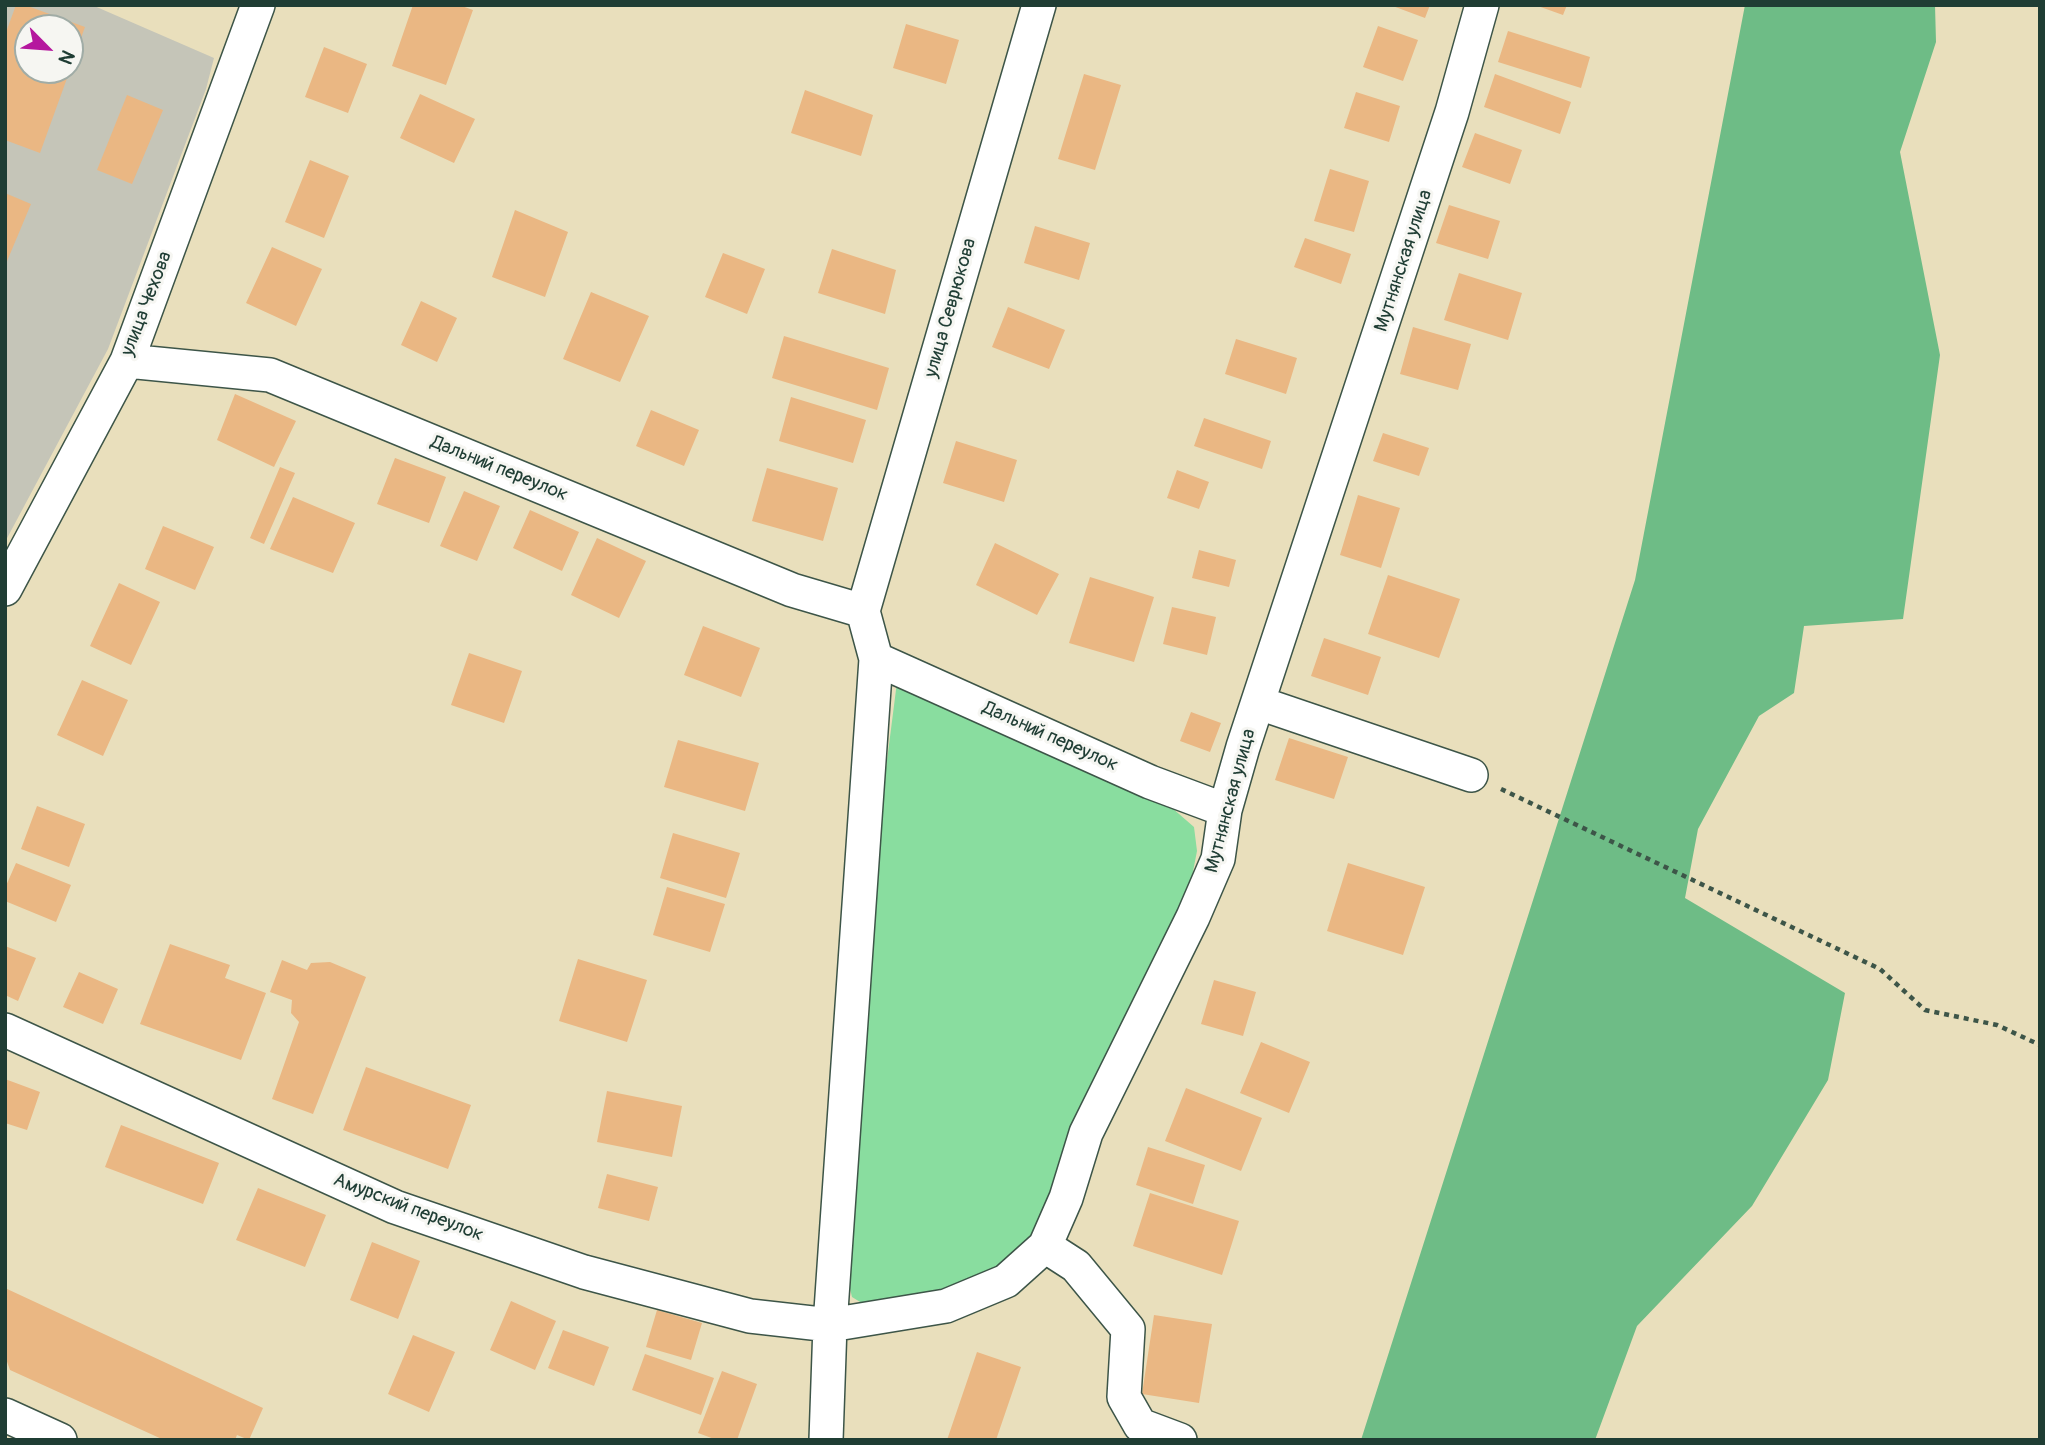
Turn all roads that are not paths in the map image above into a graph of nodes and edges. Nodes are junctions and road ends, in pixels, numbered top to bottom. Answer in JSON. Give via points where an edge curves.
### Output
{"nodes":[{"id":1,"x":258,"y":5,"type":"edge"},
{"id":2,"x":1039,"y":5,"type":"edge"},
{"id":3,"x":1482,"y":5,"type":"edge"},
{"id":4,"x":127,"y":361,"type":"junction"},
{"id":5,"x":5,"y":589,"type":"edge"},
{"id":6,"x":863,"y":611,"type":"junction"},
{"id":7,"x":876,"y":659,"type":"junction"},
{"id":8,"x":1259,"y":703,"type":"junction"},
{"id":9,"x":1471,"y":775,"type":"road end"},
{"id":10,"x":1225,"y":810,"type":"junction"},
{"id":11,"x":5,"y":1030,"type":"edge"},
{"id":12,"x":1045,"y":1247,"type":"junction"},
{"id":13,"x":830,"y":1325,"type":"junction"},
{"id":14,"x":5,"y":1415,"type":"edge"},
{"id":15,"x":60,"y":1440,"type":"edge"},
{"id":16,"x":826,"y":1440,"type":"edge"},
{"id":17,"x":1180,"y":1440,"type":"edge"}],
"edges":[{"from":1,"to":4,"type":"street","name":"улица Чехова"},
{"from":2,"to":6,"type":"street","name":"улица Севрюкова"},
{"from":3,"to":8,"type":"street","name":"Мутнянская улица","via":[[1452,112]]},
{"from":4,"to":5,"type":"street","name":"улица Чехова"},
{"from":4,"to":6,"type":"street","name":"Дальний переулок","via":[[270,375],[792,590]]},
{"from":6,"to":7,"type":"street"},
{"from":7,"to":10,"type":"street","name":"Дальний переулок","via":[[1150,782]]},
{"from":7,"to":13,"type":"street"},
{"from":8,"to":9,"type":"street"},
{"from":8,"to":10,"type":"street","name":"Мутнянская улица"},
{"from":10,"to":12,"type":"street","name":"Мутнянская улица","via":[[1218,859],[1086,1133]]},
{"from":11,"to":13,"type":"street","name":"Амурский переулок","via":[[395,1207],[584,1272],[750,1316]]},
{"from":12,"to":13,"type":"street","name":"Мутнянская улица","via":[[1006,1281],[946,1306]]},
{"from":12,"to":17,"type":"street","via":[[1076,1266],[1128,1329],[1124,1397],[1140,1425]]},
{"from":13,"to":16,"type":"street"},
{"from":14,"to":15,"type":"street"}]}
